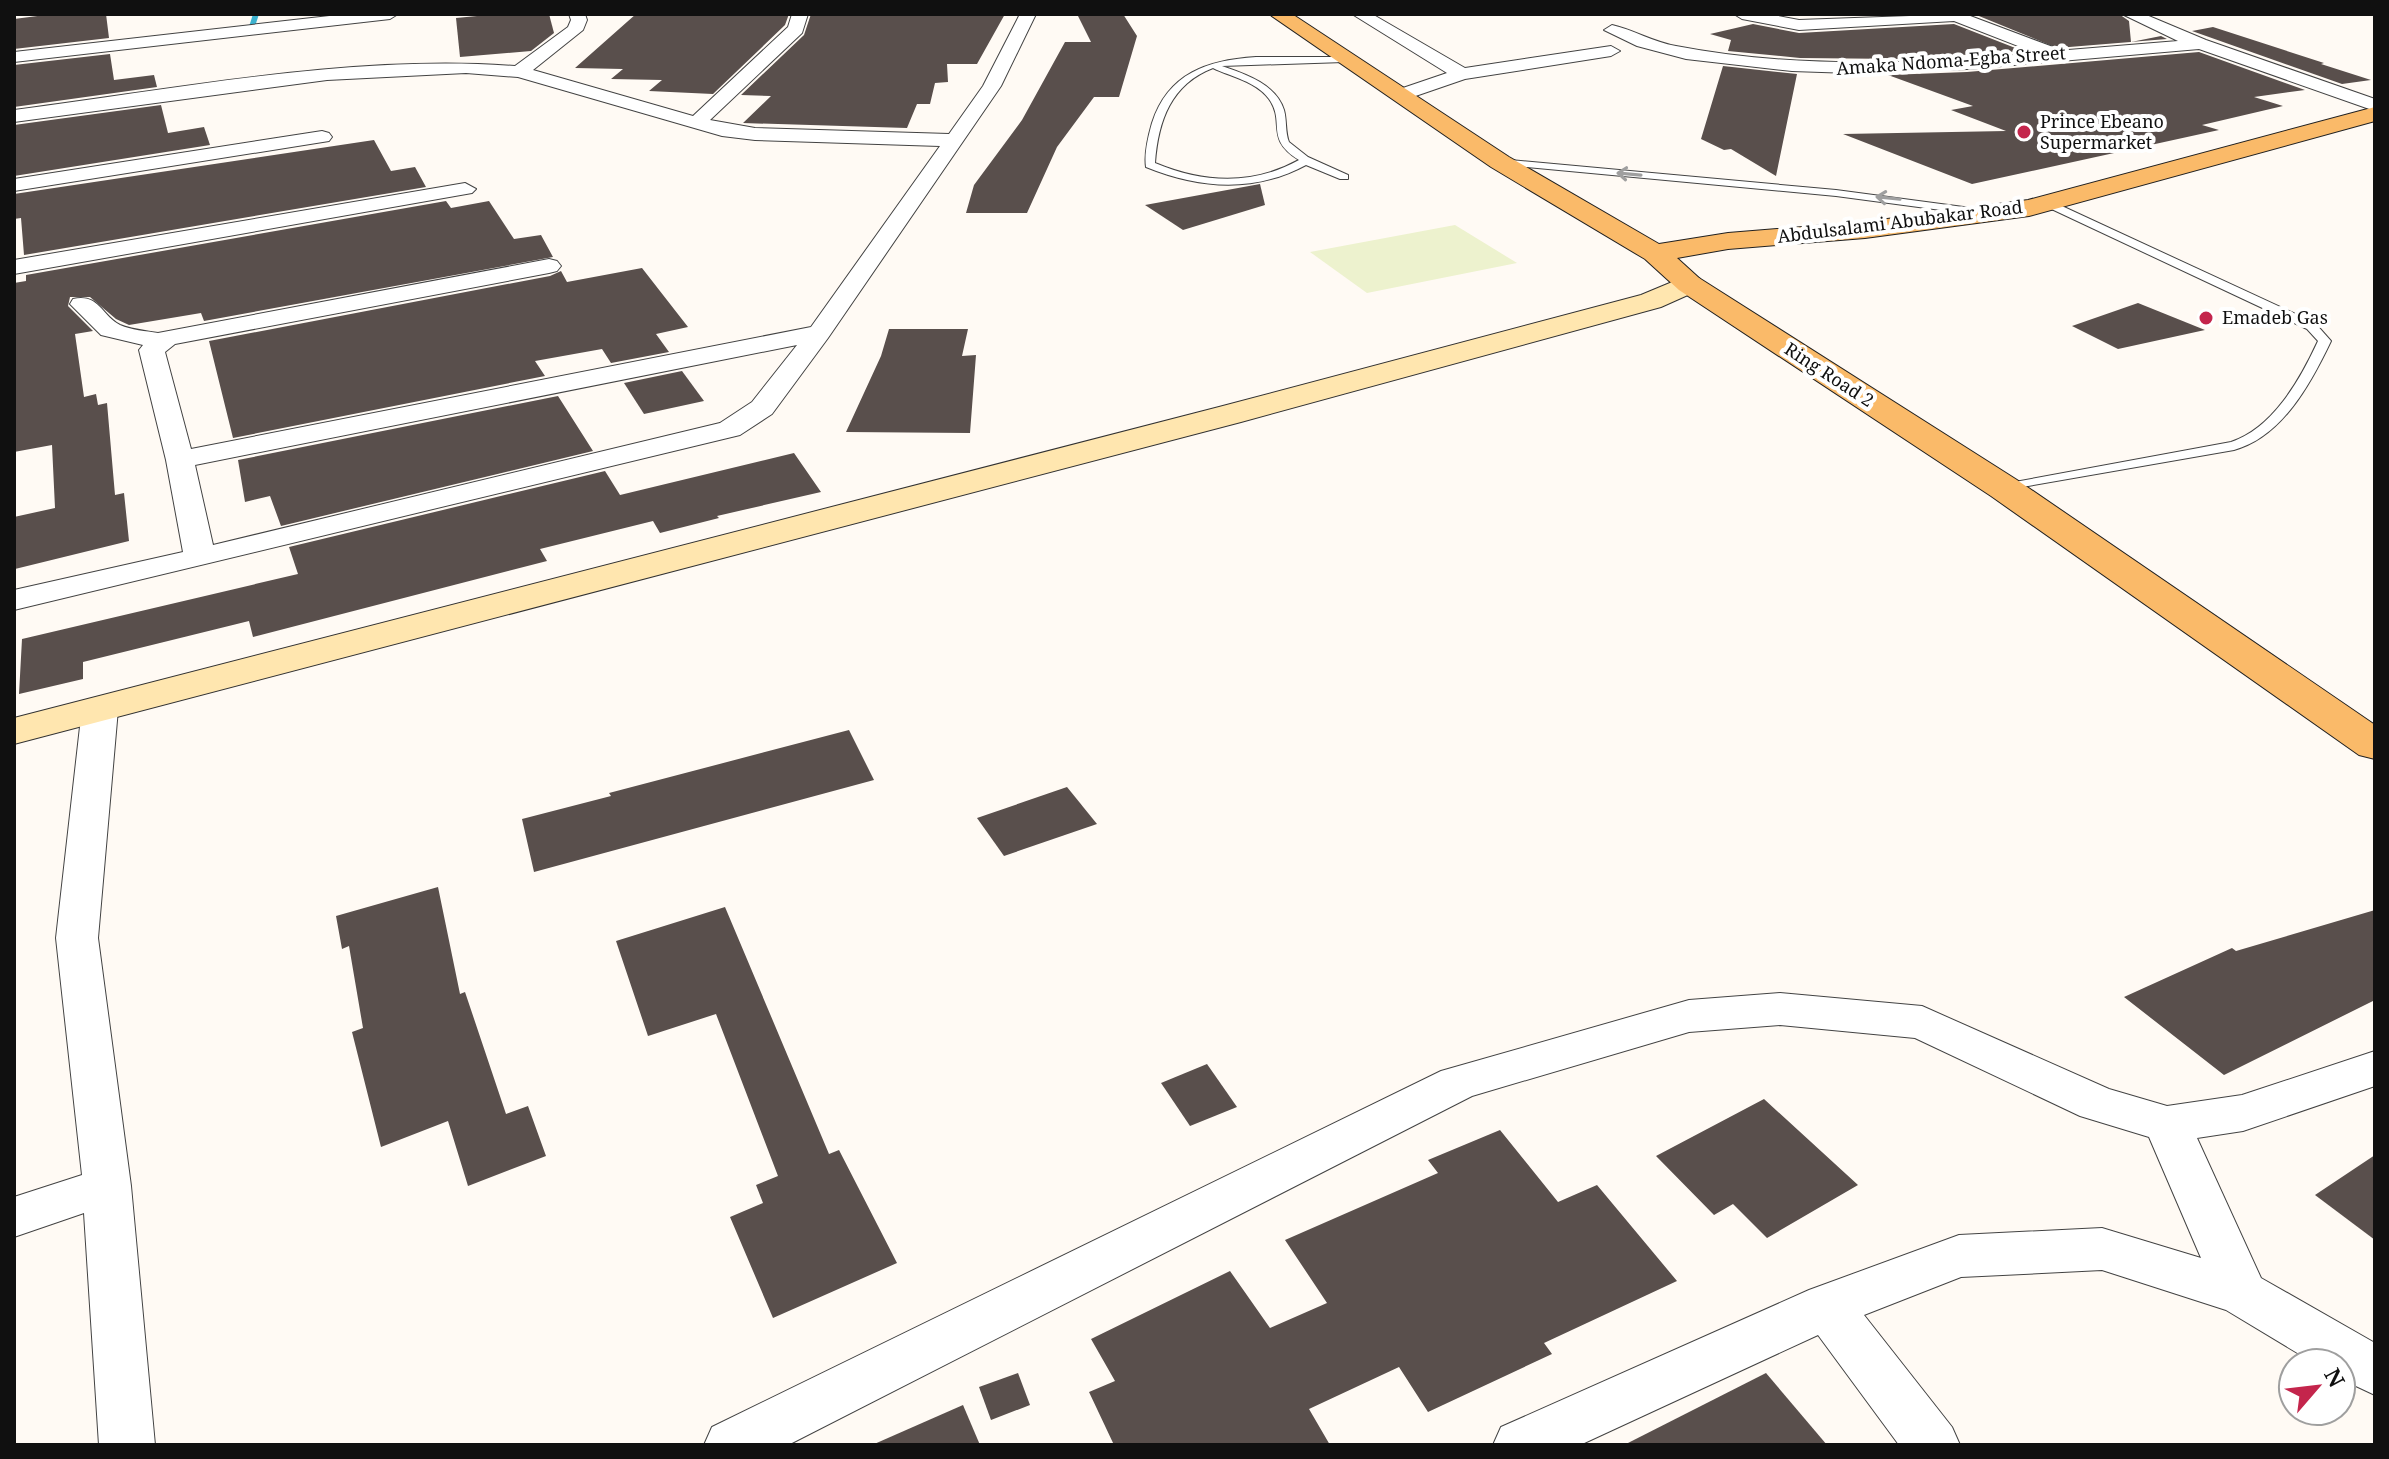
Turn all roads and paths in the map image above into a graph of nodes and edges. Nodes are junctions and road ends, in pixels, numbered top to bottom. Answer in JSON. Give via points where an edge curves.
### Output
{"nodes":[{"id":1,"x":390,"y":14,"type":"edge"},
{"id":2,"x":577,"y":14,"type":"edge"},
{"id":3,"x":800,"y":14,"type":"edge"},
{"id":4,"x":1028,"y":14,"type":"edge"},
{"id":5,"x":1279,"y":14,"type":"edge"},
{"id":6,"x":1360,"y":14,"type":"edge"},
{"id":7,"x":1742,"y":14,"type":"edge"},
{"id":8,"x":2130,"y":14,"type":"edge"},
{"id":9,"x":1953,"y":15,"type":"edge"},
{"id":10,"x":1612,"y":30,"type":"dead end"},
{"id":11,"x":2200,"y":44,"type":"junction"},
{"id":12,"x":1611,"y":51,"type":"dead end"},
{"id":13,"x":2056,"y":55,"type":"junction"},
{"id":14,"x":14,"y":57,"type":"edge"},
{"id":15,"x":1344,"y":59,"type":"junction"},
{"id":16,"x":1211,"y":65,"type":"junction"},
{"id":17,"x":519,"y":72,"type":"junction"},
{"id":18,"x":1462,"y":74,"type":"junction"},
{"id":19,"x":1401,"y":95,"type":"junction"},
{"id":20,"x":2375,"y":105,"type":"edge"},
{"id":21,"x":2375,"y":114,"type":"edge"},
{"id":22,"x":14,"y":116,"type":"edge"},
{"id":23,"x":697,"y":122,"type":"junction"},
{"id":24,"x":322,"y":137,"type":"dead end"},
{"id":25,"x":953,"y":140,"type":"junction"},
{"id":26,"x":1307,"y":160,"type":"junction"},
{"id":27,"x":1500,"y":162,"type":"junction"},
{"id":28,"x":1344,"y":177,"type":"dead end"},
{"id":29,"x":14,"y":185,"type":"edge"},
{"id":30,"x":465,"y":189,"type":"dead end"},
{"id":31,"x":2047,"y":203,"type":"junction"},
{"id":32,"x":1993,"y":214,"type":"junction"},
{"id":33,"x":1655,"y":253,"type":"junction"},
{"id":34,"x":549,"y":266,"type":"dead end"},
{"id":35,"x":14,"y":267,"type":"edge"},
{"id":36,"x":1689,"y":284,"type":"junction"},
{"id":37,"x":82,"y":304,"type":"dead end"},
{"id":38,"x":819,"y":333,"type":"junction"},
{"id":39,"x":162,"y":342,"type":"junction"},
{"id":40,"x":180,"y":460,"type":"junction"},
{"id":41,"x":2004,"y":488,"type":"junction"},
{"id":42,"x":200,"y":558,"type":"junction"},
{"id":43,"x":14,"y":600,"type":"edge"},
{"id":44,"x":100,"y":709,"type":"junction"},
{"id":45,"x":14,"y":731,"type":"edge"},
{"id":46,"x":2375,"y":745,"type":"edge"},
{"id":47,"x":2375,"y":1068,"type":"edge"},
{"id":48,"x":2167,"y":1124,"type":"junction"},
{"id":49,"x":107,"y":1186,"type":"junction"},
{"id":50,"x":14,"y":1217,"type":"edge"},
{"id":51,"x":2242,"y":1293,"type":"junction"},
{"id":52,"x":1827,"y":1306,"type":"junction"},
{"id":53,"x":2375,"y":1371,"type":"edge"},
{"id":54,"x":127,"y":1445,"type":"edge"},
{"id":55,"x":732,"y":1445,"type":"edge"},
{"id":56,"x":1521,"y":1445,"type":"edge"},
{"id":57,"x":1932,"y":1445,"type":"edge"}],
"edges":[{"from":1,"to":14,"type":"street"},
{"from":2,"to":17,"type":"street","via":[[575,30]]},
{"from":3,"to":23,"type":"street","via":[[796,29]]},
{"from":4,"to":25,"type":"street","via":[[992,86]]},
{"from":5,"to":15,"type":"main road","name":"Ring Road 2"},
{"from":6,"to":18,"type":"street"},
{"from":7,"to":9,"type":"street","via":[[1799,25]]},
{"from":8,"to":11,"type":"street"},
{"from":9,"to":13,"type":"street"},
{"from":10,"to":13,"type":"street","name":"Amaka Ndoma-Egba Street","via":[[1660,50],[1823,69]]},
{"from":11,"to":13,"type":"street","name":"Amaka Ndoma-Egba Street"},
{"from":11,"to":20,"type":"street"},
{"from":12,"to":18,"type":"street"},
{"from":15,"to":16,"type":"lane"},
{"from":15,"to":19,"type":"main road","name":"Ring Road 2"},
{"from":16,"to":26,"type":"lane","via":[[1246,78],[1270,95],[1288,148]]},
{"from":16,"to":26,"type":"lane","via":[[1185,79],[1161,107],[1150,165],[1206,183],[1232,183],[1285,175]]},
{"from":17,"to":22,"type":"street","via":[[449,68],[352,73]]},
{"from":17,"to":23,"type":"street"},
{"from":18,"to":19,"type":"street"},
{"from":19,"to":27,"type":"main road","name":"Ring Road 2"},
{"from":21,"to":31,"type":"main road","name":"Abdulsalami Abubakar Road"},
{"from":23,"to":25,"type":"street","via":[[755,134]]},
{"from":24,"to":29,"type":"street"},
{"from":25,"to":38,"type":"street"},
{"from":26,"to":28,"type":"lane"},
{"from":32,"to":27,"type":"lane","one_way":true,"via":[[1850,194]]},
{"from":27,"to":33,"type":"main road","name":"Ring Road 2"},
{"from":30,"to":35,"type":"street"},
{"from":31,"to":32,"type":"main road","name":"Abdulsalami Abubakar Road"},
{"from":31,"to":41,"type":"lane","via":[[2311,326],[2325,341],[2255,438]]},
{"from":32,"to":33,"type":"main road","name":"Abdulsalami Abubakar Road"},
{"from":33,"to":36,"type":"main road","name":"Ring Road 2"},
{"from":34,"to":39,"type":"street"},
{"from":36,"to":41,"type":"main road","name":"Ring Road 2"},
{"from":36,"to":44,"type":"street","via":[[1651,301],[1229,415]]},
{"from":37,"to":39,"type":"street","via":[[110,330]]},
{"from":38,"to":40,"type":"street"},
{"from":38,"to":42,"type":"street","via":[[762,408],[730,429]]},
{"from":39,"to":40,"type":"street","via":[[152,350]]},
{"from":40,"to":42,"type":"street"},
{"from":41,"to":46,"type":"main road","name":"Ring Road 2"},
{"from":42,"to":43,"type":"street"},
{"from":44,"to":45,"type":"street"},
{"from":44,"to":49,"type":"street","via":[[77,938]]},
{"from":47,"to":48,"type":"street","via":[[2243,1113]]},
{"from":48,"to":51,"type":"street"},
{"from":48,"to":55,"type":"street","via":[[2096,1103],[1922,1022],[1780,1009],[1689,1016],[1457,1083]]},
{"from":49,"to":50,"type":"street"},
{"from":49,"to":54,"type":"street"},
{"from":51,"to":52,"type":"street","via":[[2102,1249],[1959,1256]]},
{"from":51,"to":53,"type":"street"},
{"from":52,"to":56,"type":"street"},
{"from":52,"to":57,"type":"street"}]}
